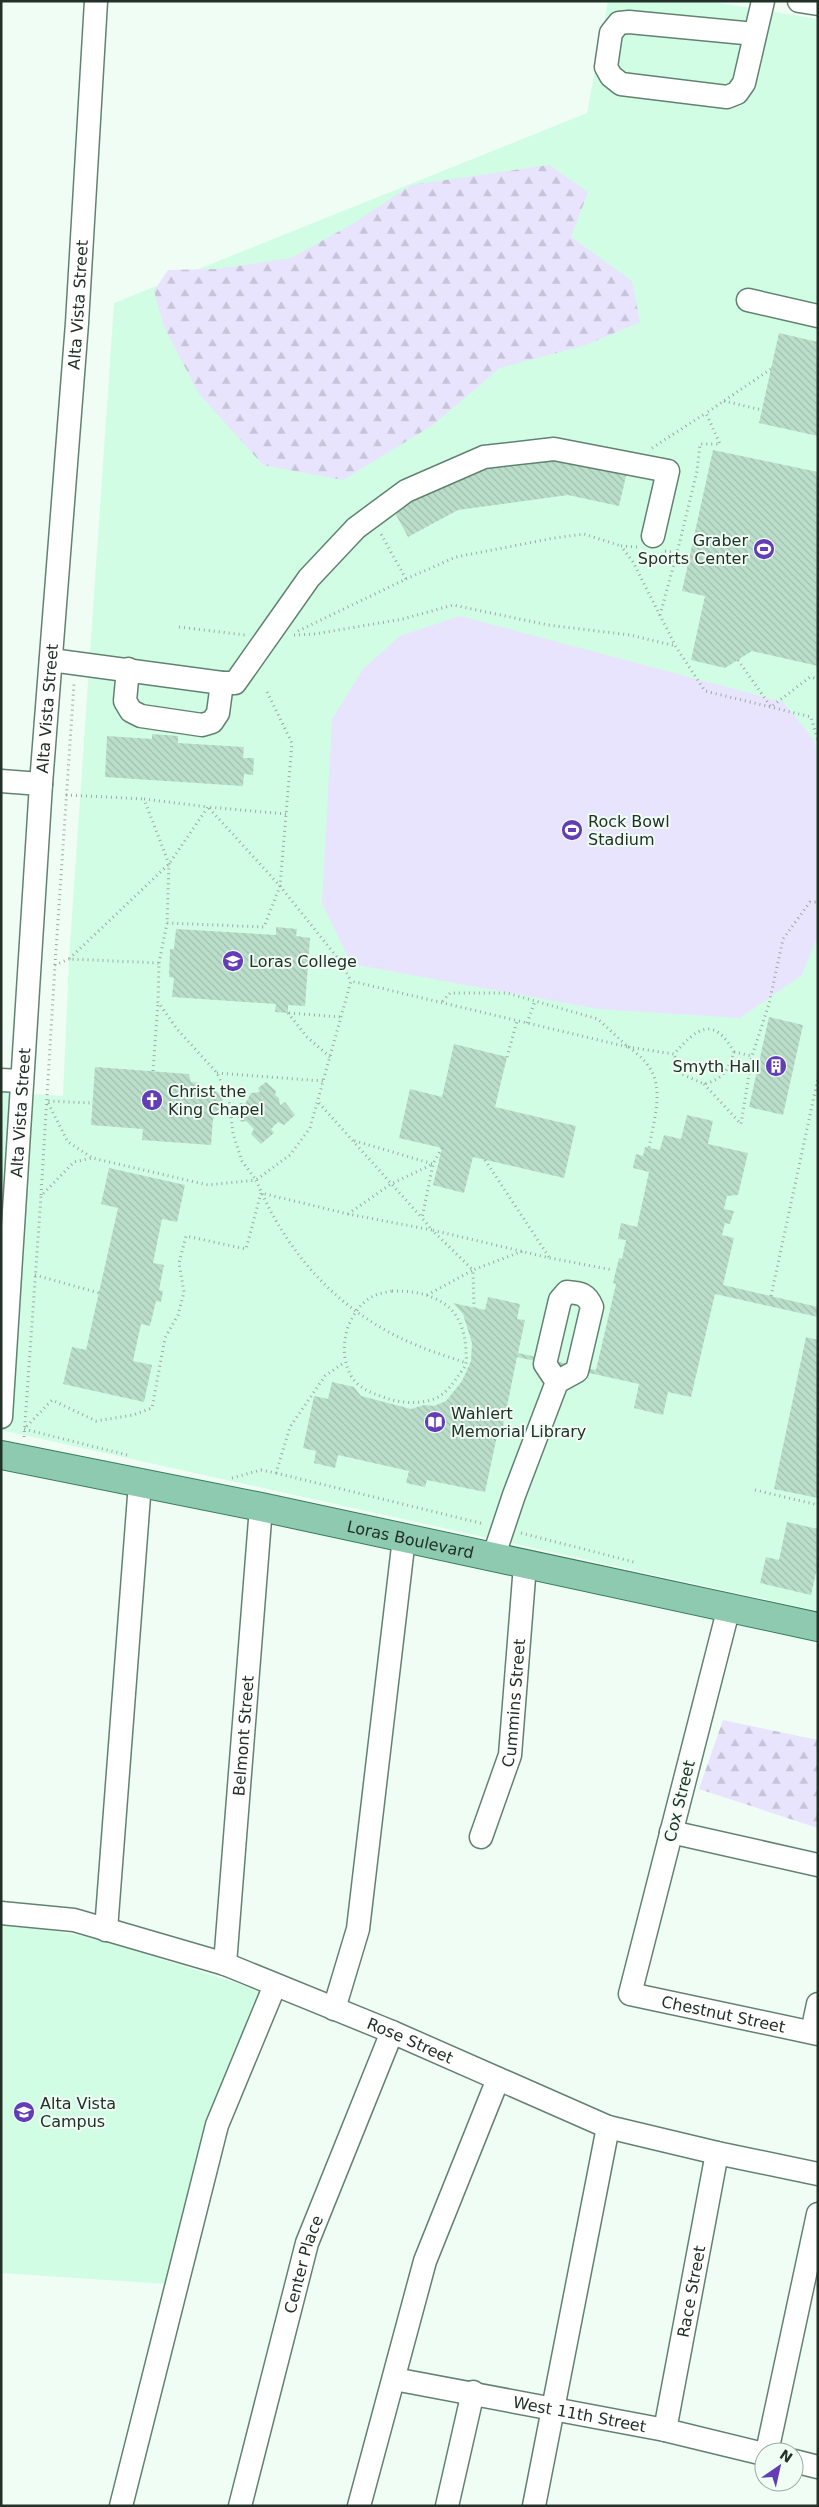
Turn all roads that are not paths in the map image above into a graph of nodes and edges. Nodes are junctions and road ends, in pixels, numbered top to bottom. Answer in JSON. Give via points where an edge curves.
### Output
{"nodes":[{"id":1,"x":96,"y":1,"type":"edge"},
{"id":2,"x":763,"y":1,"type":"edge"},
{"id":3,"x":799,"y":1,"type":"edge"},
{"id":4,"x":818,"y":4,"type":"edge"},
{"id":5,"x":755,"y":34,"type":"junction"},
{"id":6,"x":748,"y":300,"type":"dead end"},
{"id":7,"x":818,"y":316,"type":"edge"},
{"id":8,"x":653,"y":544,"type":"road end"},
{"id":9,"x":51,"y":660,"type":"junction"},
{"id":10,"x":128,"y":669,"type":"junction"},
{"id":11,"x":222,"y":683,"type":"junction"},
{"id":12,"x":1,"y":781,"type":"edge"},
{"id":13,"x":41,"y":784,"type":"junction"},
{"id":14,"x":11,"y":1081,"type":"edge"},
{"id":15,"x":8,"y":1186,"type":"edge"},
{"id":16,"x":5,"y":1292,"type":"edge"},
{"id":17,"x":557,"y":1382,"type":"dead end"},
{"id":18,"x":1,"y":1417,"type":"edge"},
{"id":19,"x":13,"y":1457,"type":"edge"},
{"id":20,"x":140,"y":1483,"type":"junction"},
{"id":21,"x":261,"y":1507,"type":"junction"},
{"id":22,"x":404,"y":1538,"type":"junction"},
{"id":23,"x":494,"y":1558,"type":"junction"},
{"id":24,"x":525,"y":1565,"type":"junction"},
{"id":25,"x":729,"y":1607,"type":"junction"},
{"id":26,"x":818,"y":1627,"type":"edge"},
{"id":27,"x":671,"y":1832,"type":"junction"},
{"id":28,"x":481,"y":1837,"type":"dead end"},
{"id":29,"x":818,"y":1866,"type":"edge"},
{"id":30,"x":1,"y":1913,"type":"edge"},
{"id":31,"x":106,"y":1930,"type":"junction"},
{"id":32,"x":225,"y":1964,"type":"junction"},
{"id":33,"x":275,"y":1985,"type":"junction"},
{"id":34,"x":630,"y":1994,"type":"joint"},
{"id":35,"x":818,"y":2004,"type":"edge"},
{"id":36,"x":334,"y":2009,"type":"junction"},
{"id":37,"x":392,"y":2032,"type":"junction"},
{"id":38,"x":815,"y":2033,"type":"edge"},
{"id":39,"x":498,"y":2079,"type":"junction"},
{"id":40,"x":608,"y":2127,"type":"junction"},
{"id":41,"x":717,"y":2153,"type":"junction"},
{"id":42,"x":818,"y":2174,"type":"edge"},
{"id":43,"x":818,"y":2214,"type":"edge"},
{"id":44,"x":394,"y":2378,"type":"junction"},
{"id":45,"x":473,"y":2392,"type":"junction"},
{"id":46,"x":555,"y":2408,"type":"junction"},
{"id":47,"x":665,"y":2430,"type":"junction"},
{"id":48,"x":768,"y":2442,"type":"edge"},
{"id":49,"x":754,"y":2450,"type":"edge"},
{"id":50,"x":804,"y":2464,"type":"edge"},
{"id":51,"x":818,"y":2467,"type":"edge"},
{"id":52,"x":121,"y":2506,"type":"edge"},
{"id":53,"x":240,"y":2506,"type":"edge"},
{"id":54,"x":359,"y":2506,"type":"edge"},
{"id":55,"x":447,"y":2506,"type":"edge"},
{"id":56,"x":534,"y":2506,"type":"edge"}],
"edges":[{"from":1,"to":9,"type":"street","name":"Alta Vista Street"},
{"from":2,"to":5,"type":"street"},
{"from":3,"to":4,"type":"street"},
{"from":5,"to":5,"type":"street","via":[[744,84],[727,97],[621,84],[606,67],[611,33],[619,24],[629,22]]},
{"from":6,"to":7,"type":"street"},
{"from":8,"to":11,"type":"street","via":[[668,471],[554,448],[484,456],[406,491],[356,528],[309,578],[235,683]]},
{"from":9,"to":10,"type":"street"},
{"from":9,"to":13,"type":"street","name":"Alta Vista Street"},
{"from":10,"to":11,"type":"street"},
{"from":10,"to":11,"type":"street","via":[[126,701],[131,711],[141,716],[202,725],[212,722],[218,714]]},
{"from":12,"to":13,"type":"street"},
{"from":13,"to":14,"type":"street","name":"Alta Vista Street"},
{"from":14,"to":15,"type":"street","name":"Alta Vista Street"},
{"from":15,"to":16,"type":"street","name":"Alta Vista Street","via":[[10,1268]]},
{"from":16,"to":18,"type":"street","name":"Alta Vista Street"},
{"from":17,"to":23,"type":"street"},
{"from":19,"to":20,"type":"main road","name":"Loras Boulevard"},
{"from":20,"to":21,"type":"main road","name":"Loras Boulevard"},
{"from":20,"to":31,"type":"street"},
{"from":21,"to":22,"type":"main road","name":"Loras Boulevard"},
{"from":21,"to":32,"type":"street","name":"Belmont Street"},
{"from":22,"to":23,"type":"main road","name":"Loras Boulevard"},
{"from":22,"to":36,"type":"street","via":[[358,1928]]},
{"from":23,"to":24,"type":"main road","name":"Loras Boulevard"},
{"from":24,"to":25,"type":"main road","name":"Loras Boulevard"},
{"from":24,"to":28,"type":"street","name":"Cummins Street","via":[[510,1755]]},
{"from":25,"to":26,"type":"main road","name":"Loras Boulevard"},
{"from":25,"to":27,"type":"street","name":"Cox Street"},
{"from":27,"to":29,"type":"street"},
{"from":27,"to":34,"type":"street","name":"Cox Street"},
{"from":30,"to":31,"type":"street","name":"Rose Street","via":[[74,1920]]},
{"from":31,"to":32,"type":"street","name":"Rose Street"},
{"from":32,"to":33,"type":"street","name":"Rose Street"},
{"from":33,"to":36,"type":"street","name":"Rose Street"},
{"from":33,"to":52,"type":"street","via":[[217,2125]]},
{"from":34,"to":38,"type":"street","name":"Chestnut Street"},
{"from":35,"to":38,"type":"street"},
{"from":36,"to":37,"type":"street","name":"Rose Street"},
{"from":37,"to":39,"type":"street","name":"Rose Street"},
{"from":37,"to":53,"type":"street","name":"Center Place","via":[[307,2243]]},
{"from":39,"to":40,"type":"street","name":"Rose Street"},
{"from":39,"to":44,"type":"street","via":[[425,2260]]},
{"from":40,"to":41,"type":"street","name":"Rose Street"},
{"from":40,"to":46,"type":"street"},
{"from":41,"to":42,"type":"street","name":"Rose Street"},
{"from":41,"to":47,"type":"street","name":"Race Street"},
{"from":43,"to":48,"type":"street"},
{"from":44,"to":45,"type":"street","name":"West 11th Street"},
{"from":44,"to":54,"type":"street"},
{"from":45,"to":46,"type":"street","name":"West 11th Street"},
{"from":45,"to":55,"type":"street"},
{"from":46,"to":47,"type":"street","name":"West 11th Street"},
{"from":46,"to":56,"type":"street"},
{"from":47,"to":49,"type":"street","name":"West 11th Street"},
{"from":50,"to":51,"type":"street"}]}
